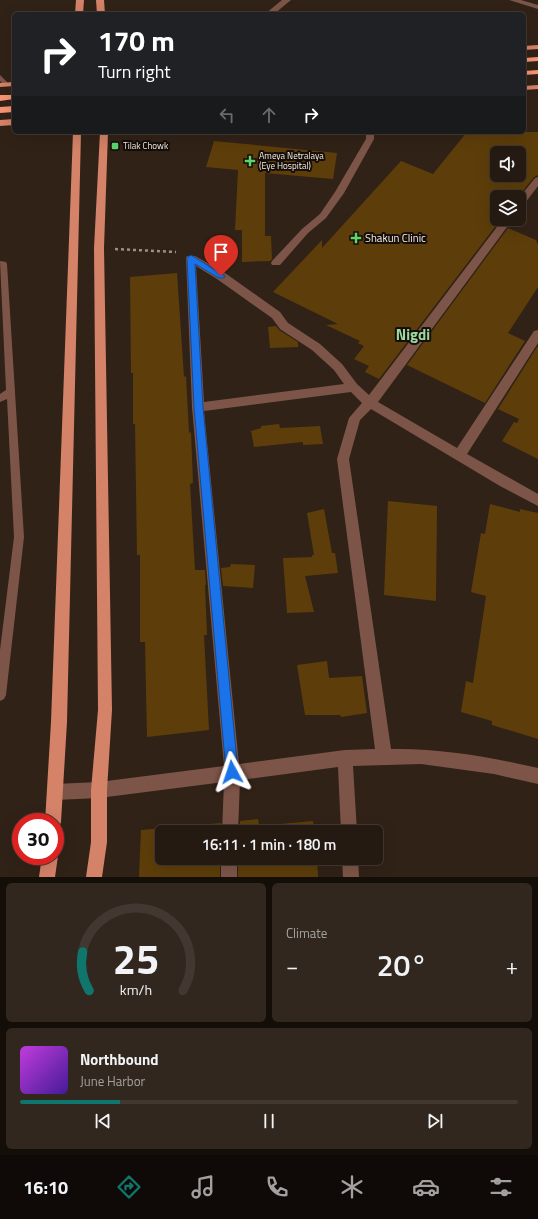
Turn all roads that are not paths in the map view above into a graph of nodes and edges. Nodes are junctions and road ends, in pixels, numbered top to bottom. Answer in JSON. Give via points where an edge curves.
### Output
{"nodes":[{"id":1,"x":80,"y":0,"type":"edge"},
{"id":2,"x":100,"y":0,"type":"edge"},
{"id":3,"x":287,"y":0,"type":"edge"},
{"id":4,"x":513,"y":0,"type":"edge"},
{"id":5,"x":538,"y":7,"type":"edge"},
{"id":6,"x":80,"y":12,"type":"edge"},
{"id":7,"x":101,"y":12,"type":"edge"},
{"id":8,"x":271,"y":12,"type":"edge"},
{"id":9,"x":526,"y":48,"type":"edge"},
{"id":10,"x":538,"y":48,"type":"edge"},
{"id":11,"x":538,"y":59,"type":"edge"},
{"id":12,"x":526,"y":60,"type":"edge"},
{"id":13,"x":538,"y":72,"type":"edge"},
{"id":14,"x":526,"y":73,"type":"edge"},
{"id":15,"x":0,"y":77,"type":"edge"},
{"id":16,"x":7,"y":85,"type":"edge"},
{"id":17,"x":538,"y":87,"type":"edge"},
{"id":18,"x":526,"y":88,"type":"edge"},
{"id":19,"x":0,"y":98,"type":"edge"},
{"id":20,"x":12,"y":98,"type":"edge"},
{"id":21,"x":12,"y":109,"type":"edge"},
{"id":22,"x":0,"y":110,"type":"edge"},
{"id":23,"x":12,"y":122,"type":"edge"},
{"id":24,"x":0,"y":123,"type":"edge"},
{"id":25,"x":77,"y":134,"type":"edge"},
{"id":26,"x":104,"y":134,"type":"edge"},
{"id":27,"x":370,"y":134,"type":"edge"},
{"id":28,"x":538,"y":180,"type":"edge"},
{"id":29,"x":526,"y":196,"type":"edge"},
{"id":30,"x":503,"y":226,"type":"edge"},
{"id":31,"x":276,"y":263,"type":"dead end"},
{"id":32,"x":0,"y":264,"type":"edge"},
{"id":33,"x":538,"y":334,"type":"edge"},
{"id":34,"x":353,"y":387,"type":"junction"},
{"id":35,"x":10,"y":392,"type":"junction"},
{"id":36,"x":0,"y":399,"type":"edge"},
{"id":37,"x":370,"y":403,"type":"junction"},
{"id":38,"x":198,"y":407,"type":"junction"},
{"id":39,"x":459,"y":456,"type":"junction"},
{"id":40,"x":538,"y":500,"type":"edge"},
{"id":41,"x":0,"y":695,"type":"edge"},
{"id":42,"x":384,"y":757,"type":"junction"},
{"id":43,"x":345,"y":758,"type":"junction"},
{"id":44,"x":232,"y":772,"type":"junction"},
{"id":45,"x":538,"y":776,"type":"edge"},
{"id":46,"x":99,"y":790,"type":"junction"},
{"id":47,"x":55,"y":792,"type":"junction"},
{"id":48,"x":54,"y":813,"type":"edge"},
{"id":49,"x":230,"y":825,"type":"edge"},
{"id":50,"x":349,"y":825,"type":"edge"},
{"id":51,"x":49,"y":865,"type":"edge"},
{"id":52,"x":229,"y":865,"type":"edge"},
{"id":53,"x":350,"y":865,"type":"edge"},
{"id":54,"x":47,"y":877,"type":"edge"},
{"id":55,"x":94,"y":877,"type":"edge"},
{"id":56,"x":229,"y":877,"type":"edge"},
{"id":57,"x":351,"y":877,"type":"edge"}],
"edges":[{"from":1,"to":6,"type":"main road"},
{"from":2,"to":7,"type":"main road"},
{"from":3,"to":8,"type":"street"},
{"from":4,"to":5,"type":"street"},
{"from":9,"to":10,"type":"main road"},
{"from":11,"to":12,"type":"highway"},
{"from":13,"to":14,"type":"highway"},
{"from":15,"to":16,"type":"lane"},
{"from":17,"to":18,"type":"main road"},
{"from":19,"to":20,"type":"highway"},
{"from":21,"to":22,"type":"highway"},
{"from":23,"to":24,"type":"main road"},
{"from":25,"to":47,"type":"main road"},
{"from":26,"to":46,"type":"main road","via":[[99,248],[105,710]]},
{"from":27,"to":31,"type":"street","via":[[370,139],[339,192],[322,216]]},
{"from":28,"to":29,"type":"street"},
{"from":30,"to":37,"type":"street"},
{"from":32,"to":35,"type":"lane","via":[[3,264]]},
{"from":33,"to":39,"type":"street"},
{"from":34,"to":37,"type":"street"},
{"from":34,"to":38,"type":"street"},
{"from":34,"to":38,"type":"street","via":[[338,367],[316,347],[284,326],[276,315],[191,258]]},
{"from":35,"to":36,"type":"lane"},
{"from":35,"to":41,"type":"lane","via":[[19,537]]},
{"from":37,"to":39,"type":"street"},
{"from":37,"to":42,"type":"street","via":[[355,418],[343,460]]},
{"from":38,"to":44,"type":"street"},
{"from":39,"to":40,"type":"street"},
{"from":42,"to":43,"type":"street"},
{"from":42,"to":45,"type":"street","via":[[421,756],[494,766]]},
{"from":43,"to":44,"type":"street"},
{"from":43,"to":50,"type":"street"},
{"from":44,"to":46,"type":"street"},
{"from":44,"to":49,"type":"street"},
{"from":46,"to":47,"type":"street"},
{"from":46,"to":55,"type":"main road","via":[[99,842]]},
{"from":47,"to":48,"type":"main road"},
{"from":51,"to":54,"type":"main road"},
{"from":52,"to":56,"type":"street"},
{"from":53,"to":57,"type":"street"}]}
